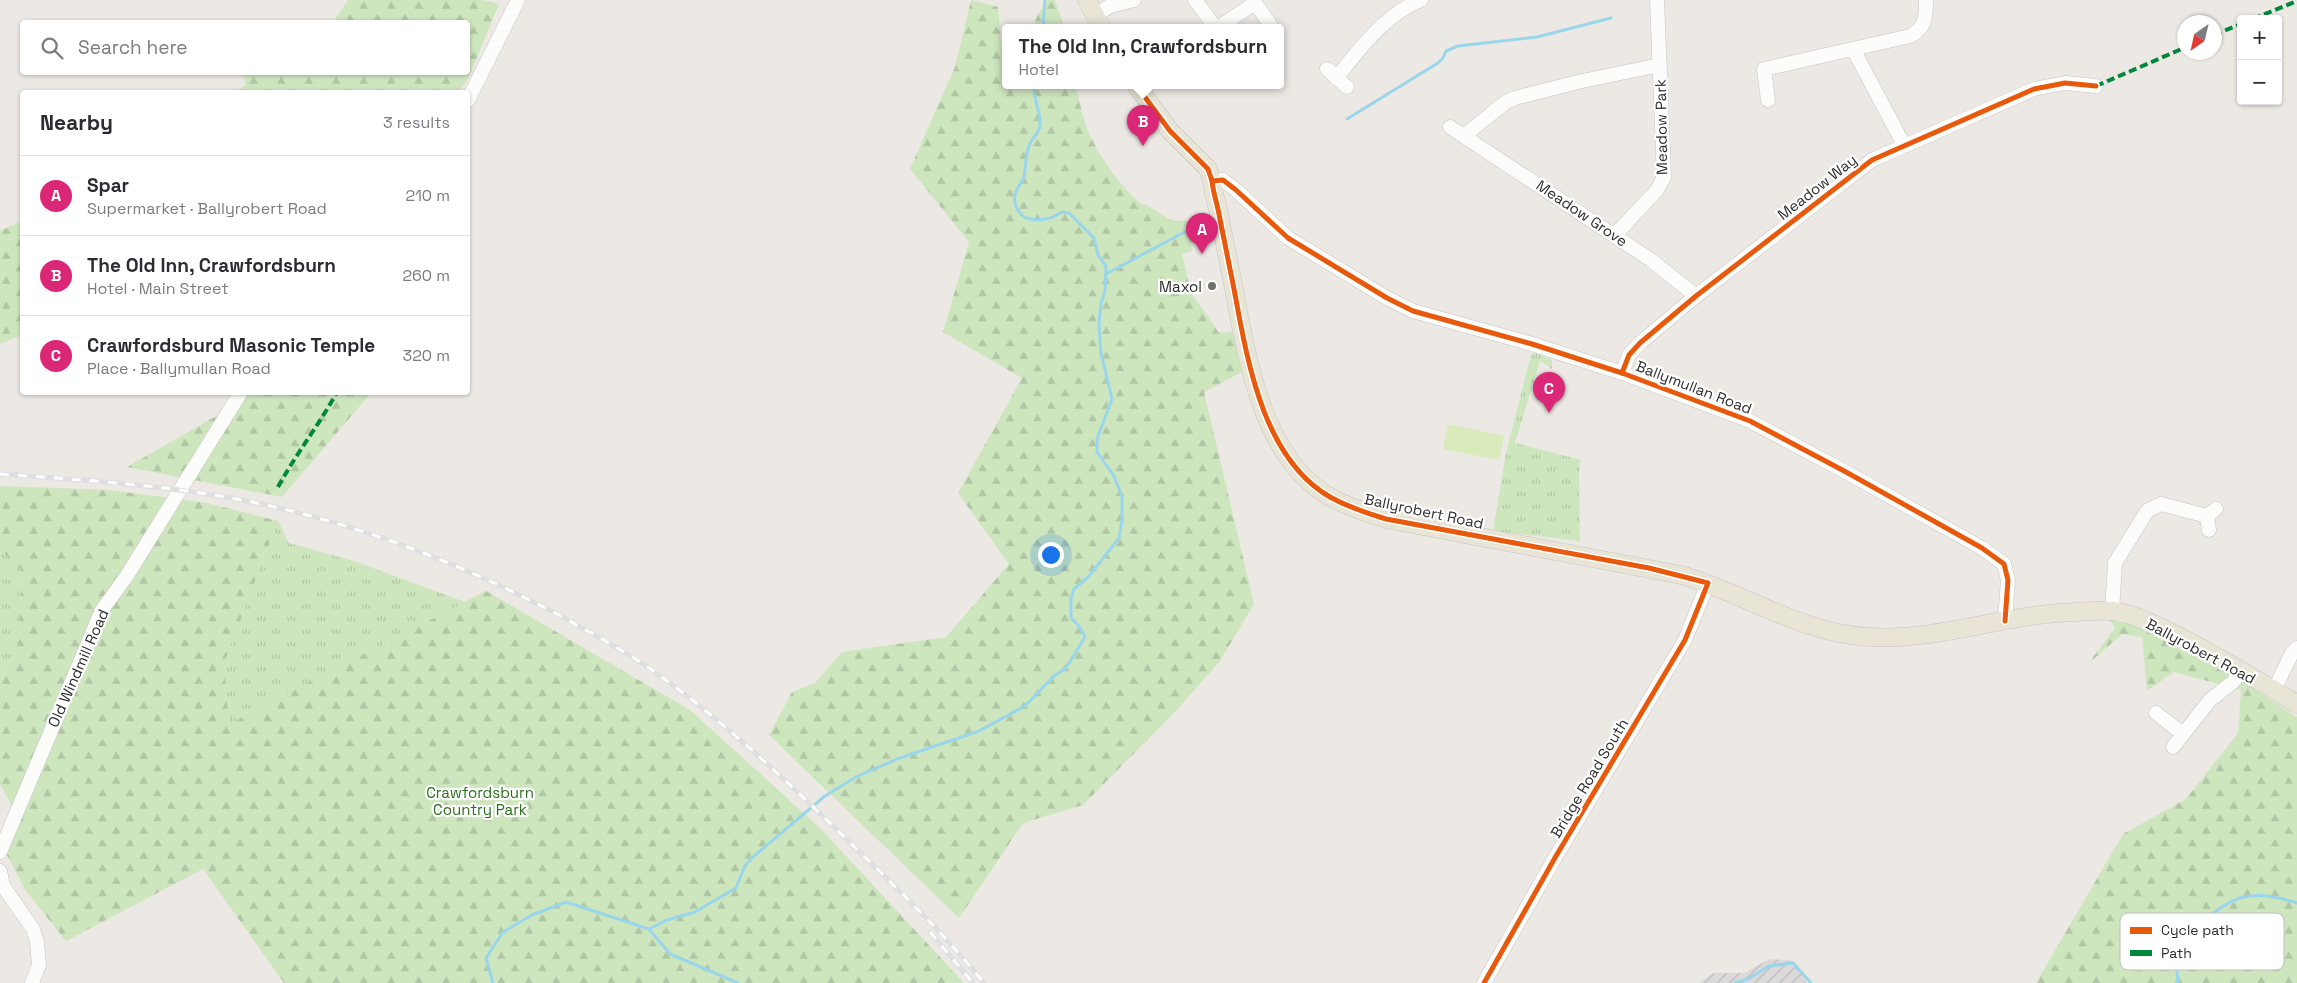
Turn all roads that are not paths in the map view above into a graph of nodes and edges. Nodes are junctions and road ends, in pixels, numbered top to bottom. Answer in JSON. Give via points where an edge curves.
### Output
{"nodes":[{"id":1,"x":518,"y":0,"type":"edge"},
{"id":2,"x":1134,"y":0,"type":"edge"},
{"id":3,"x":1195,"y":0,"type":"edge"},
{"id":4,"x":1421,"y":0,"type":"edge"},
{"id":5,"x":1657,"y":0,"type":"edge"},
{"id":6,"x":1926,"y":0,"type":"edge"},
{"id":7,"x":1254,"y":2,"type":"edge"},
{"id":8,"x":1094,"y":14,"type":"edge"},
{"id":9,"x":1213,"y":24,"type":"edge"},
{"id":10,"x":1223,"y":24,"type":"edge"},
{"id":11,"x":1270,"y":24,"type":"dead end"},
{"id":12,"x":1853,"y":49,"type":"junction"},
{"id":13,"x":1660,"y":65,"type":"junction"},
{"id":14,"x":1337,"y":78,"type":"dead end"},
{"id":15,"x":2096,"y":86,"type":"dead end"},
{"id":16,"x":1139,"y":89,"type":"edge"},
{"id":17,"x":470,"y":96,"type":"edge"},
{"id":18,"x":1768,"y":100,"type":"dead end"},
{"id":19,"x":1450,"y":127,"type":"dead end"},
{"id":20,"x":1465,"y":135,"type":"junction"},
{"id":21,"x":1904,"y":146,"type":"junction"},
{"id":22,"x":1212,"y":181,"type":"junction"},
{"id":23,"x":1615,"y":235,"type":"junction"},
{"id":24,"x":1696,"y":296,"type":"junction"},
{"id":25,"x":1622,"y":373,"type":"junction"},
{"id":26,"x":238,"y":395,"type":"edge"},
{"id":27,"x":2210,"y":518,"type":"dead end"},
{"id":28,"x":1708,"y":583,"type":"junction"},
{"id":29,"x":2112,"y":611,"type":"junction"},
{"id":30,"x":2005,"y":621,"type":"junction"},
{"id":31,"x":2297,"y":648,"type":"edge"},
{"id":32,"x":2241,"y":670,"type":"junction"},
{"id":33,"x":2274,"y":690,"type":"junction"},
{"id":34,"x":2297,"y":704,"type":"edge"},
{"id":35,"x":2156,"y":713,"type":"dead end"},
{"id":36,"x":2183,"y":734,"type":"junction"},
{"id":37,"x":2173,"y":747,"type":"dead end"},
{"id":38,"x":0,"y":852,"type":"edge"},
{"id":39,"x":0,"y":871,"type":"edge"},
{"id":40,"x":32,"y":983,"type":"edge"},
{"id":41,"x":1484,"y":983,"type":"edge"}],
"edges":[{"from":1,"to":17,"type":"street"},
{"from":2,"to":8,"type":"street"},
{"from":3,"to":9,"type":"street"},
{"from":4,"to":14,"type":"street","via":[[1404,7],[1391,18]]},
{"from":5,"to":13,"type":"street","name":"Meadow Park"},
{"from":6,"to":12,"type":"street","via":[[1925,21],[1915,34]]},
{"from":7,"to":10,"type":"street"},
{"from":7,"to":11,"type":"street"},
{"from":12,"to":18,"type":"street","via":[[1764,69]]},
{"from":12,"to":21,"type":"street"},
{"from":13,"to":20,"type":"street","via":[[1515,98]]},
{"from":13,"to":23,"type":"street","name":"Meadow Park","via":[[1664,177],[1657,190]]},
{"from":15,"to":21,"type":"street","name":"Meadow Way","via":[[2064,83],[2034,89]]},
{"from":16,"to":22,"type":"main road","via":[[1170,131],[1208,169]]},
{"from":19,"to":20,"type":"street","name":"Meadow Grove"},
{"from":20,"to":23,"type":"street","name":"Meadow Grove"},
{"from":21,"to":24,"type":"street","name":"Meadow Way","via":[[1872,160]]},
{"from":22,"to":25,"type":"street","name":"Ballymullan Road","via":[[1223,180],[1288,238],[1413,311]]},
{"from":22,"to":28,"type":"main road","name":"Ballyrobert Road","via":[[1257,391],[1286,455],[1309,481],[1351,508],[1386,519],[1649,568]]},
{"from":23,"to":24,"type":"street","name":"Meadow Grove"},
{"from":24,"to":25,"type":"street","name":"Meadow Way","via":[[1640,344],[1629,356]]},
{"from":25,"to":30,"type":"street","name":"Ballymullan Road","via":[[1750,421],[1982,548],[2004,564],[2008,580]]},
{"from":26,"to":38,"type":"street","name":"Old Windmill Road","via":[[102,610]]},
{"from":27,"to":29,"type":"street","via":[[2161,504],[2146,511],[2115,563]]},
{"from":28,"to":30,"type":"main road","name":"Ballyrobert Road","via":[[1813,628],[1869,638],[1904,638]]},
{"from":28,"to":41,"type":"street","name":"Bridge Road South","via":[[1685,640]]},
{"from":29,"to":30,"type":"main road","name":"Ballyrobert Road","via":[[2055,612]]},
{"from":29,"to":32,"type":"main road","name":"Ballyrobert Road","via":[[2151,623]]},
{"from":31,"to":33,"type":"street"},
{"from":32,"to":33,"type":"main road","name":"Ballyrobert Road"},
{"from":32,"to":36,"type":"street","via":[[2233,682],[2210,700]]},
{"from":33,"to":34,"type":"main road","name":"Ballyrobert Road"},
{"from":35,"to":36,"type":"street"},
{"from":36,"to":37,"type":"street"},
{"from":39,"to":40,"type":"street","via":[[4,886],[38,942],[39,965]]}]}
